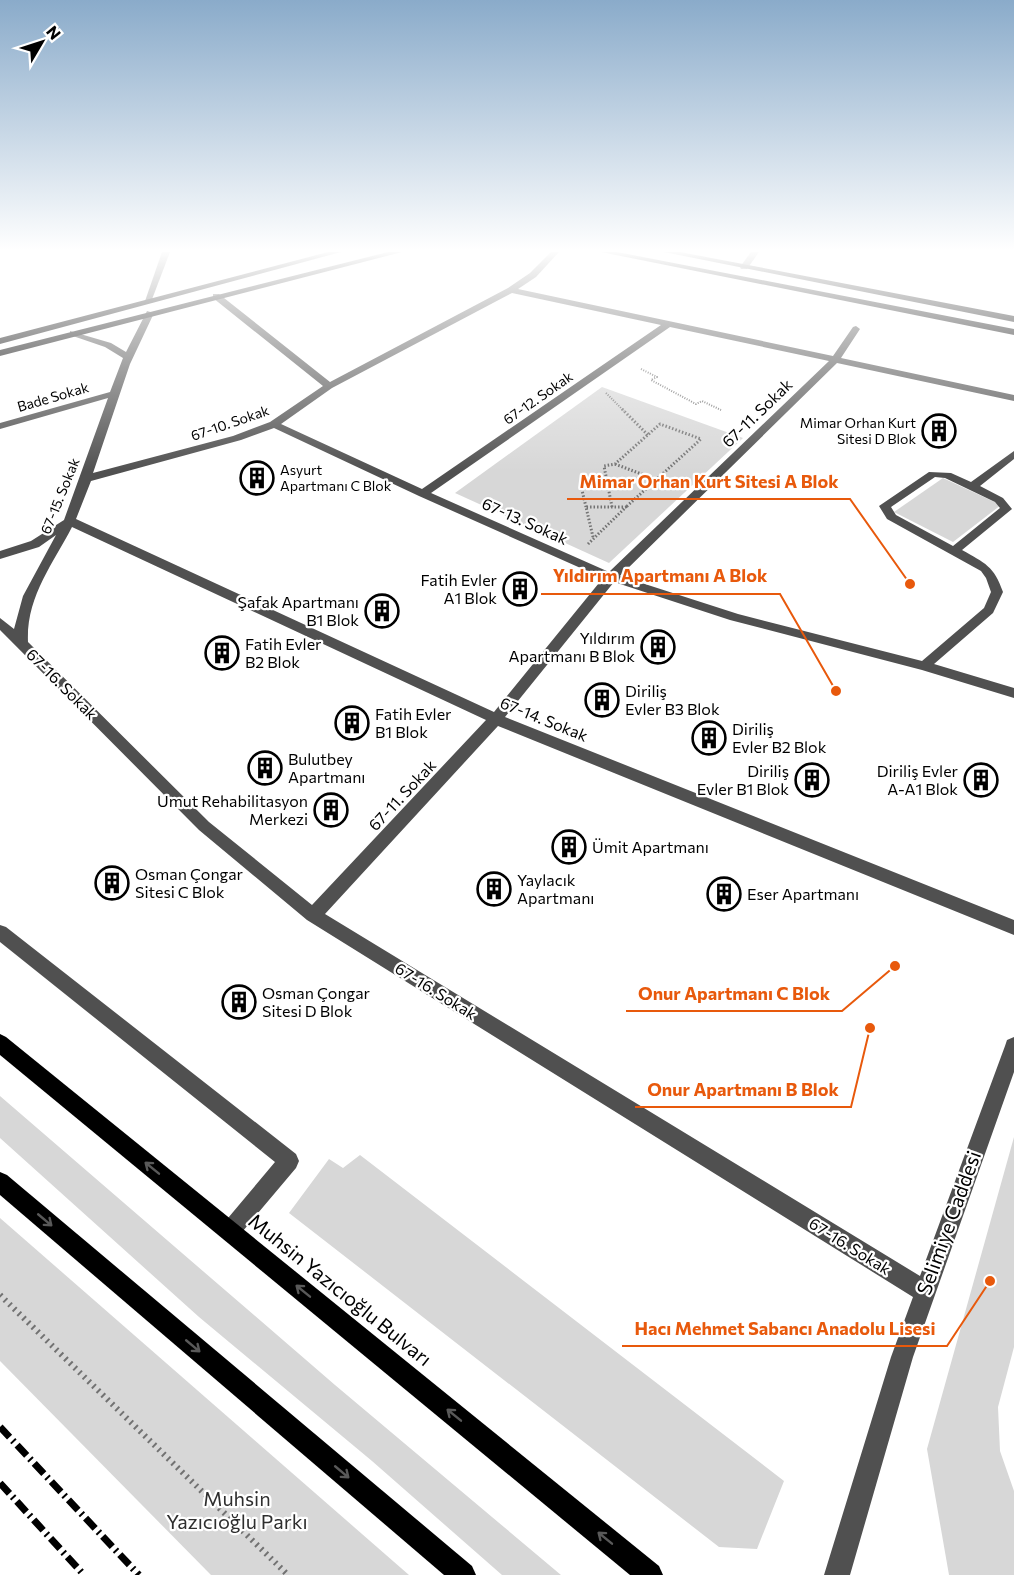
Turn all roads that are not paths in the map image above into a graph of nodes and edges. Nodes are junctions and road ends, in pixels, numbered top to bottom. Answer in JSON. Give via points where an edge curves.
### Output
{"nodes":[{"id":1,"x":59,"y":326,"type":"edge"},
{"id":2,"x":102,"y":326,"type":"edge"},
{"id":3,"x":144,"y":326,"type":"edge"},
{"id":4,"x":253,"y":326,"type":"edge"},
{"id":5,"x":444,"y":326,"type":"edge"},
{"id":6,"x":666,"y":326,"type":"edge"},
{"id":7,"x":675,"y":326,"type":"edge"},
{"id":8,"x":981,"y":326,"type":"edge"},
{"id":9,"x":856,"y":329,"type":"dead end"},
{"id":10,"x":42,"y":330,"type":"junction"},
{"id":11,"x":1014,"y":332,"type":"edge"},
{"id":12,"x":74,"y":333,"type":"junction"},
{"id":13,"x":0,"y":336,"type":"edge"},
{"id":14,"x":49,"y":340,"type":"junction"},
{"id":15,"x":0,"y":341,"type":"edge"},
{"id":16,"x":0,"y":353,"type":"edge"},
{"id":17,"x":128,"y":357,"type":"junction"},
{"id":18,"x":0,"y":358,"type":"edge"},
{"id":19,"x":835,"y":360,"type":"junction"},
{"id":20,"x":329,"y":386,"type":"junction"},
{"id":21,"x":112,"y":394,"type":"junction"},
{"id":22,"x":1014,"y":398,"type":"edge"},
{"id":23,"x":274,"y":424,"type":"junction"},
{"id":24,"x":0,"y":426,"type":"edge"},
{"id":25,"x":1014,"y":454,"type":"edge"},
{"id":26,"x":85,"y":479,"type":"junction"},
{"id":27,"x":972,"y":487,"type":"junction"},
{"id":28,"x":423,"y":494,"type":"junction"},
{"id":29,"x":70,"y":521,"type":"junction"},
{"id":30,"x":955,"y":549,"type":"junction"},
{"id":31,"x":0,"y":555,"type":"edge"},
{"id":32,"x":611,"y":577,"type":"junction"},
{"id":33,"x":0,"y":622,"type":"edge"},
{"id":34,"x":21,"y":643,"type":"junction"},
{"id":35,"x":924,"y":666,"type":"junction"},
{"id":36,"x":1014,"y":693,"type":"edge"},
{"id":37,"x":496,"y":719,"type":"junction"},
{"id":38,"x":313,"y":915,"type":"junction"},
{"id":39,"x":1014,"y":928,"type":"edge"},
{"id":40,"x":0,"y":932,"type":"edge"},
{"id":41,"x":0,"y":1043,"type":"edge"},
{"id":42,"x":1014,"y":1046,"type":"edge"},
{"id":43,"x":0,"y":1182,"type":"edge"},
{"id":44,"x":230,"y":1231,"type":"junction"},
{"id":45,"x":924,"y":1292,"type":"junction"},
{"id":46,"x":463,"y":1575,"type":"edge"},
{"id":47,"x":650,"y":1575,"type":"edge"},
{"id":48,"x":837,"y":1575,"type":"edge"}],
"edges":[{"from":1,"to":10,"type":"main road"},
{"from":2,"to":12,"type":"main road"},
{"from":3,"to":17,"type":"street","name":"67-15. Sokak"},
{"from":4,"to":20,"type":"street"},
{"from":5,"to":20,"type":"street","name":"67-10. Sokak"},
{"from":6,"to":28,"type":"street","name":"67-12. Sokak"},
{"from":7,"to":19,"type":"street"},
{"from":8,"to":11,"type":"main road"},
{"from":9,"to":19,"type":"street","name":"67-11. Sokak"},
{"from":10,"to":13,"type":"main road"},
{"from":10,"to":15,"type":"main road"},
{"from":12,"to":14,"type":"main road"},
{"from":12,"to":17,"type":"street"},
{"from":14,"to":16,"type":"main road"},
{"from":14,"to":18,"type":"main road"},
{"from":17,"to":21,"type":"street","name":"67-15. Sokak"},
{"from":19,"to":22,"type":"street"},
{"from":19,"to":32,"type":"street","name":"67-11. Sokak"},
{"from":20,"to":23,"type":"street","name":"67-10. Sokak"},
{"from":21,"to":24,"type":"street","name":"Bade Sokak"},
{"from":21,"to":26,"type":"street","name":"67-15. Sokak"},
{"from":23,"to":26,"type":"street","name":"67-10. Sokak","via":[[237,438]]},
{"from":23,"to":28,"type":"street","name":"67-13. Sokak"},
{"from":25,"to":27,"type":"street"},
{"from":26,"to":29,"type":"street","name":"67-15. Sokak"},
{"from":27,"to":30,"type":"street","via":[[999,500],[1006,509]]},
{"from":27,"to":30,"type":"street","via":[[933,474],[885,506],[891,517]]},
{"from":28,"to":32,"type":"street","name":"67-13. Sokak"},
{"from":29,"to":31,"type":"street","via":[[35,544]]},
{"from":29,"to":34,"type":"street","name":"67-15. Sokak","via":[[28,598],[19,630]]},
{"from":29,"to":37,"type":"street","name":"67-14. Sokak"},
{"from":30,"to":35,"type":"street","via":[[985,568],[992,577],[997,598],[982,617]]},
{"from":32,"to":35,"type":"street","name":"67-13. Sokak","via":[[735,617]]},
{"from":32,"to":37,"type":"street","name":"67-11. Sokak"},
{"from":33,"to":34,"type":"street","name":"67-16. Sokak"},
{"from":34,"to":38,"type":"street","name":"67-16. Sokak","via":[[204,826]]},
{"from":35,"to":36,"type":"street","name":"67-13. Sokak"},
{"from":37,"to":38,"type":"street","name":"67-11. Sokak"},
{"from":37,"to":39,"type":"street","name":"67-14. Sokak"},
{"from":38,"to":45,"type":"street","name":"67-16. Sokak"},
{"from":40,"to":44,"type":"street","via":[[289,1161]]},
{"from":44,"to":41,"type":"main road","name":"Muhsin Yazıcıoğlu Bulvarı","one_way":true},
{"from":42,"to":45,"type":"street","name":"Selimiye Caddesi"},
{"from":43,"to":46,"type":"main road","one_way":true},
{"from":47,"to":44,"type":"main road","name":"Muhsin Yazıcıoğlu Bulvarı","one_way":true},
{"from":45,"to":48,"type":"street","name":"Selimiye Caddesi"}]}
